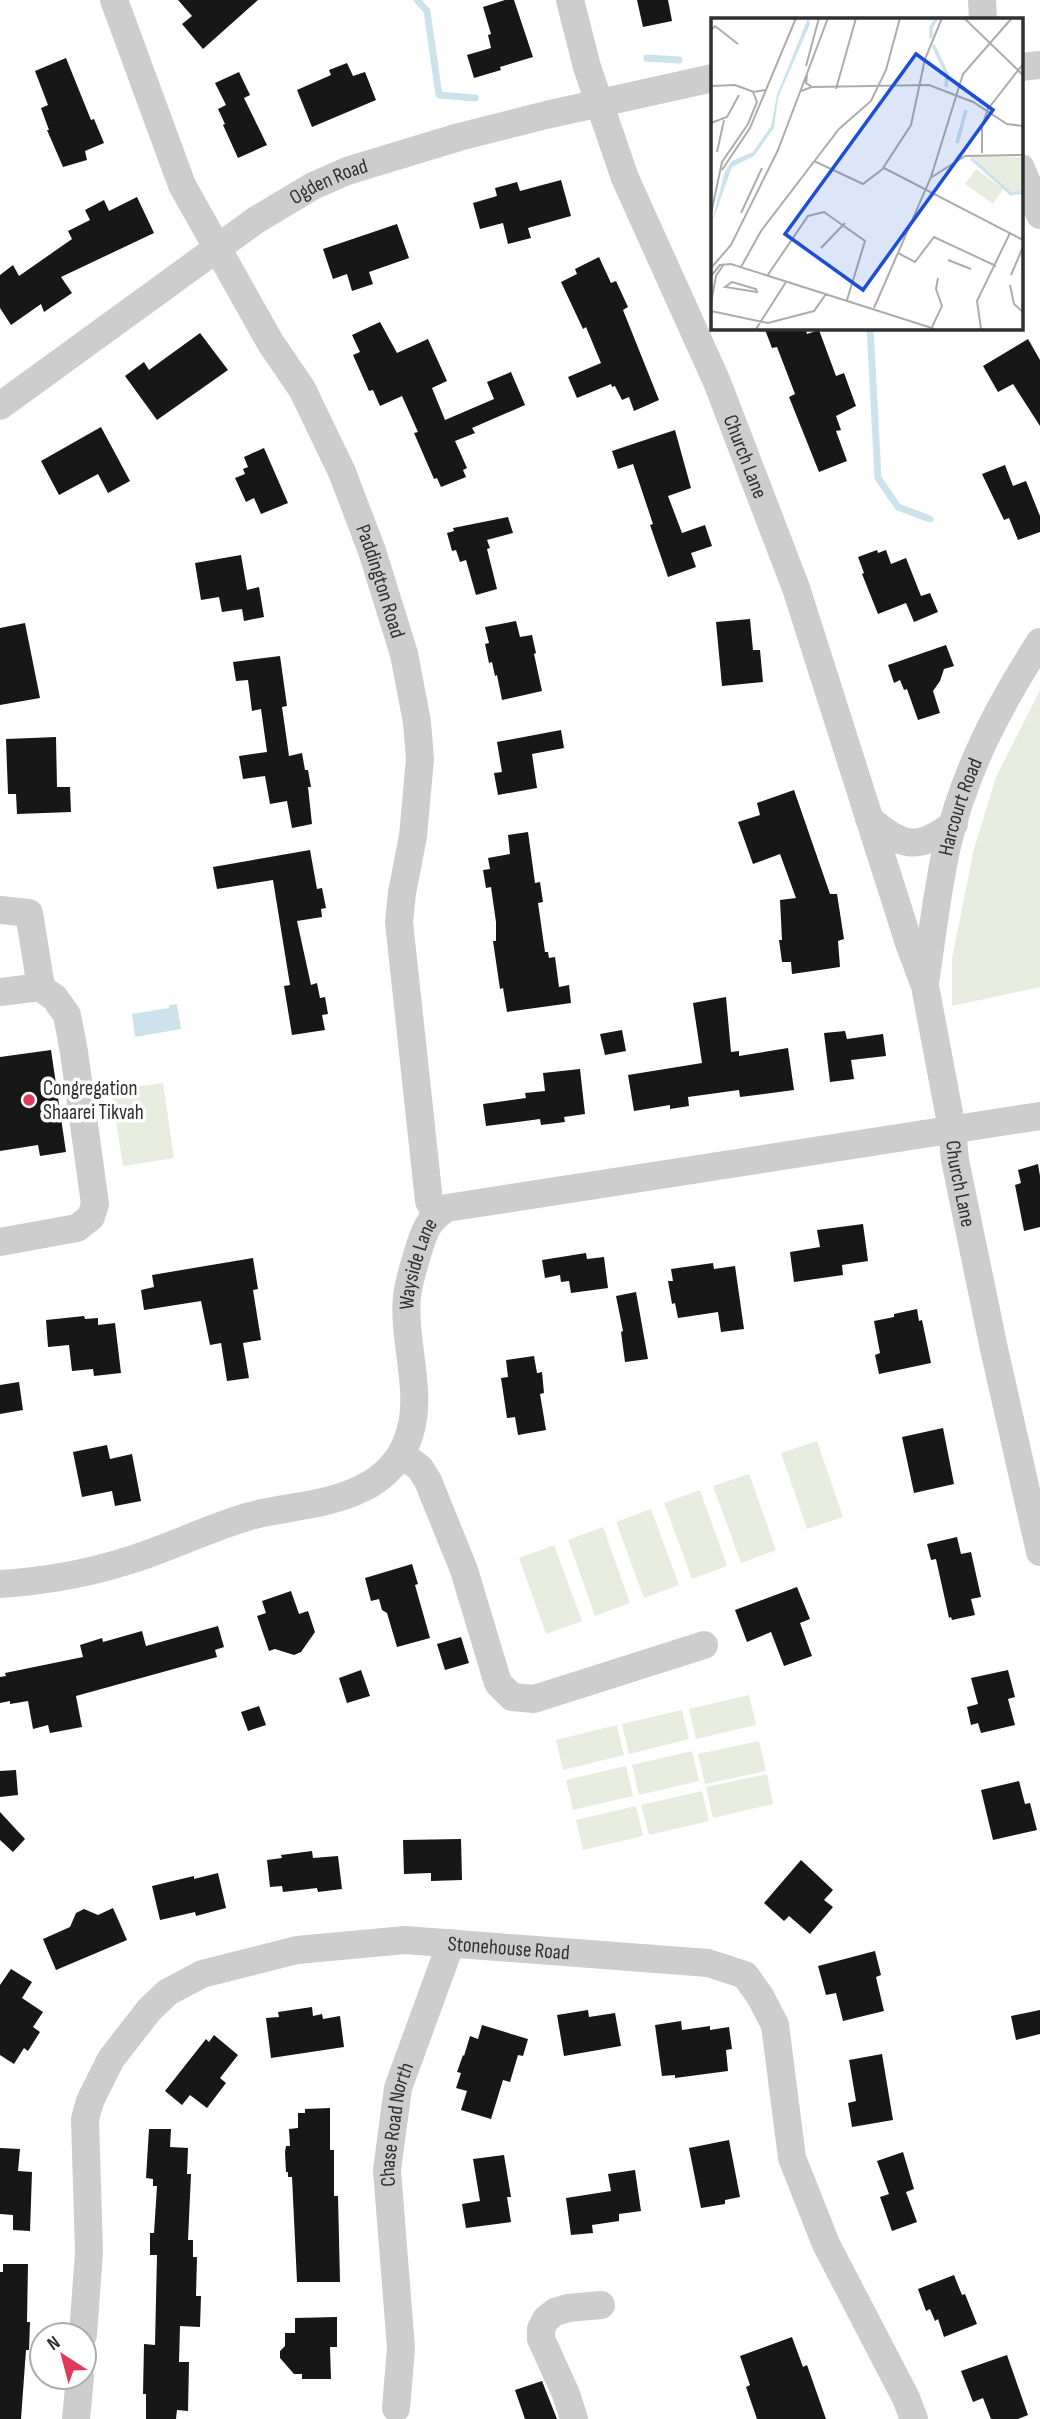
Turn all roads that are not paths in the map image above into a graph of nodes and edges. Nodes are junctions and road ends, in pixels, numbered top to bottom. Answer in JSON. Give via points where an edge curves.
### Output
{"nodes":[{"id":1,"x":114,"y":0,"type":"edge"},
{"id":2,"x":570,"y":0,"type":"edge"},
{"id":3,"x":982,"y":0,"type":"edge"},
{"id":4,"x":983,"y":18,"type":"edge"},
{"id":5,"x":711,"y":78,"type":"edge"},
{"id":6,"x":599,"y":104,"type":"junction"},
{"id":7,"x":1023,"y":174,"type":"edge"},
{"id":8,"x":1040,"y":215,"type":"edge"},
{"id":9,"x":218,"y":247,"type":"junction"},
{"id":10,"x":0,"y":406,"type":"edge"},
{"id":11,"x":1040,"y":642,"type":"edge"},
{"id":12,"x":870,"y":819,"type":"junction"},
{"id":13,"x":954,"y":824,"type":"junction"},
{"id":14,"x":0,"y":910,"type":"edge"},
{"id":15,"x":925,"y":986,"type":"junction"},
{"id":16,"x":40,"y":987,"type":"junction"},
{"id":17,"x":0,"y":992,"type":"edge"},
{"id":18,"x":1040,"y":1116,"type":"edge"},
{"id":19,"x":951,"y":1129,"type":"junction"},
{"id":20,"x":436,"y":1215,"type":"junction"},
{"id":21,"x":0,"y":1241,"type":"edge"},
{"id":22,"x":401,"y":1454,"type":"junction"},
{"id":23,"x":1040,"y":1552,"type":"edge"},
{"id":24,"x":0,"y":1584,"type":"edge"},
{"id":25,"x":704,"y":1645,"type":"dead end"},
{"id":26,"x":451,"y":1943,"type":"junction"},
{"id":27,"x":601,"y":2305,"type":"dead end"},
{"id":28,"x":84,"y":2321,"type":"edge"},
{"id":29,"x":79,"y":2391,"type":"edge"},
{"id":30,"x":396,"y":2407,"type":"dead end"},
{"id":31,"x":76,"y":2419,"type":"edge"},
{"id":32,"x":574,"y":2419,"type":"edge"},
{"id":33,"x":914,"y":2419,"type":"edge"}],
"edges":[{"from":1,"to":9,"type":"street","name":"Paddington Road","via":[[182,185]]},
{"from":2,"to":6,"type":"street","name":"Church Lane"},
{"from":3,"to":4,"type":"street"},
{"from":5,"to":6,"type":"street","name":"Ogden Road"},
{"from":6,"to":9,"type":"street","name":"Ogden Road","via":[[471,134],[347,171],[313,186]]},
{"from":6,"to":12,"type":"street","name":"Church Lane","via":[[625,178],[718,382],[796,588]]},
{"from":7,"to":8,"type":"street"},
{"from":9,"to":10,"type":"street","name":"Ogden Road"},
{"from":9,"to":20,"type":"street","name":"Paddington Road","via":[[270,342],[302,389],[342,472],[404,653],[420,759],[399,922],[429,1201]]},
{"from":11,"to":13,"type":"street","name":"Harcourt Road","via":[[986,734]]},
{"from":12,"to":13,"type":"street","via":[[890,836],[915,843],[936,838]]},
{"from":12,"to":15,"type":"street","name":"Church Lane"},
{"from":13,"to":15,"type":"street","name":"Harcourt Road"},
{"from":14,"to":16,"type":"street","via":[[29,913]]},
{"from":15,"to":19,"type":"street","name":"Church Lane"},
{"from":16,"to":17,"type":"street"},
{"from":16,"to":21,"type":"street","via":[[67,1015],[95,1204],[91,1217],[77,1228]]},
{"from":18,"to":19,"type":"street","name":"Wayside Lane"},
{"from":19,"to":20,"type":"street","name":"Wayside Lane","via":[[494,1200],[447,1208]]},
{"from":19,"to":23,"type":"street","name":"Church Lane"},
{"from":20,"to":22,"type":"street","name":"Wayside Lane","via":[[421,1241],[407,1297],[414,1398],[412,1428]]},
{"from":22,"to":24,"type":"street","name":"Wayside Lane","via":[[364,1488],[330,1501],[250,1516],[80,1574]]},
{"from":22,"to":25,"type":"street","via":[[420,1468],[428,1481],[464,1570],[498,1683],[512,1698],[534,1699]]},
{"from":26,"to":28,"type":"street","name":"Stonehouse Road","via":[[405,1940],[298,1950],[202,1974],[168,1992],[149,2010],[111,2059],[85,2119],[89,2252]]},
{"from":26,"to":30,"type":"street","name":"Chase Road North","via":[[398,2088],[387,2170],[401,2348]]},
{"from":26,"to":33,"type":"street","name":"Stonehouse Road","via":[[708,1963],[745,1975],[775,2025],[792,2158],[826,2244]]},
{"from":27,"to":32,"type":"street","via":[[555,2312],[541,2329]]},
{"from":29,"to":31,"type":"street"}]}
